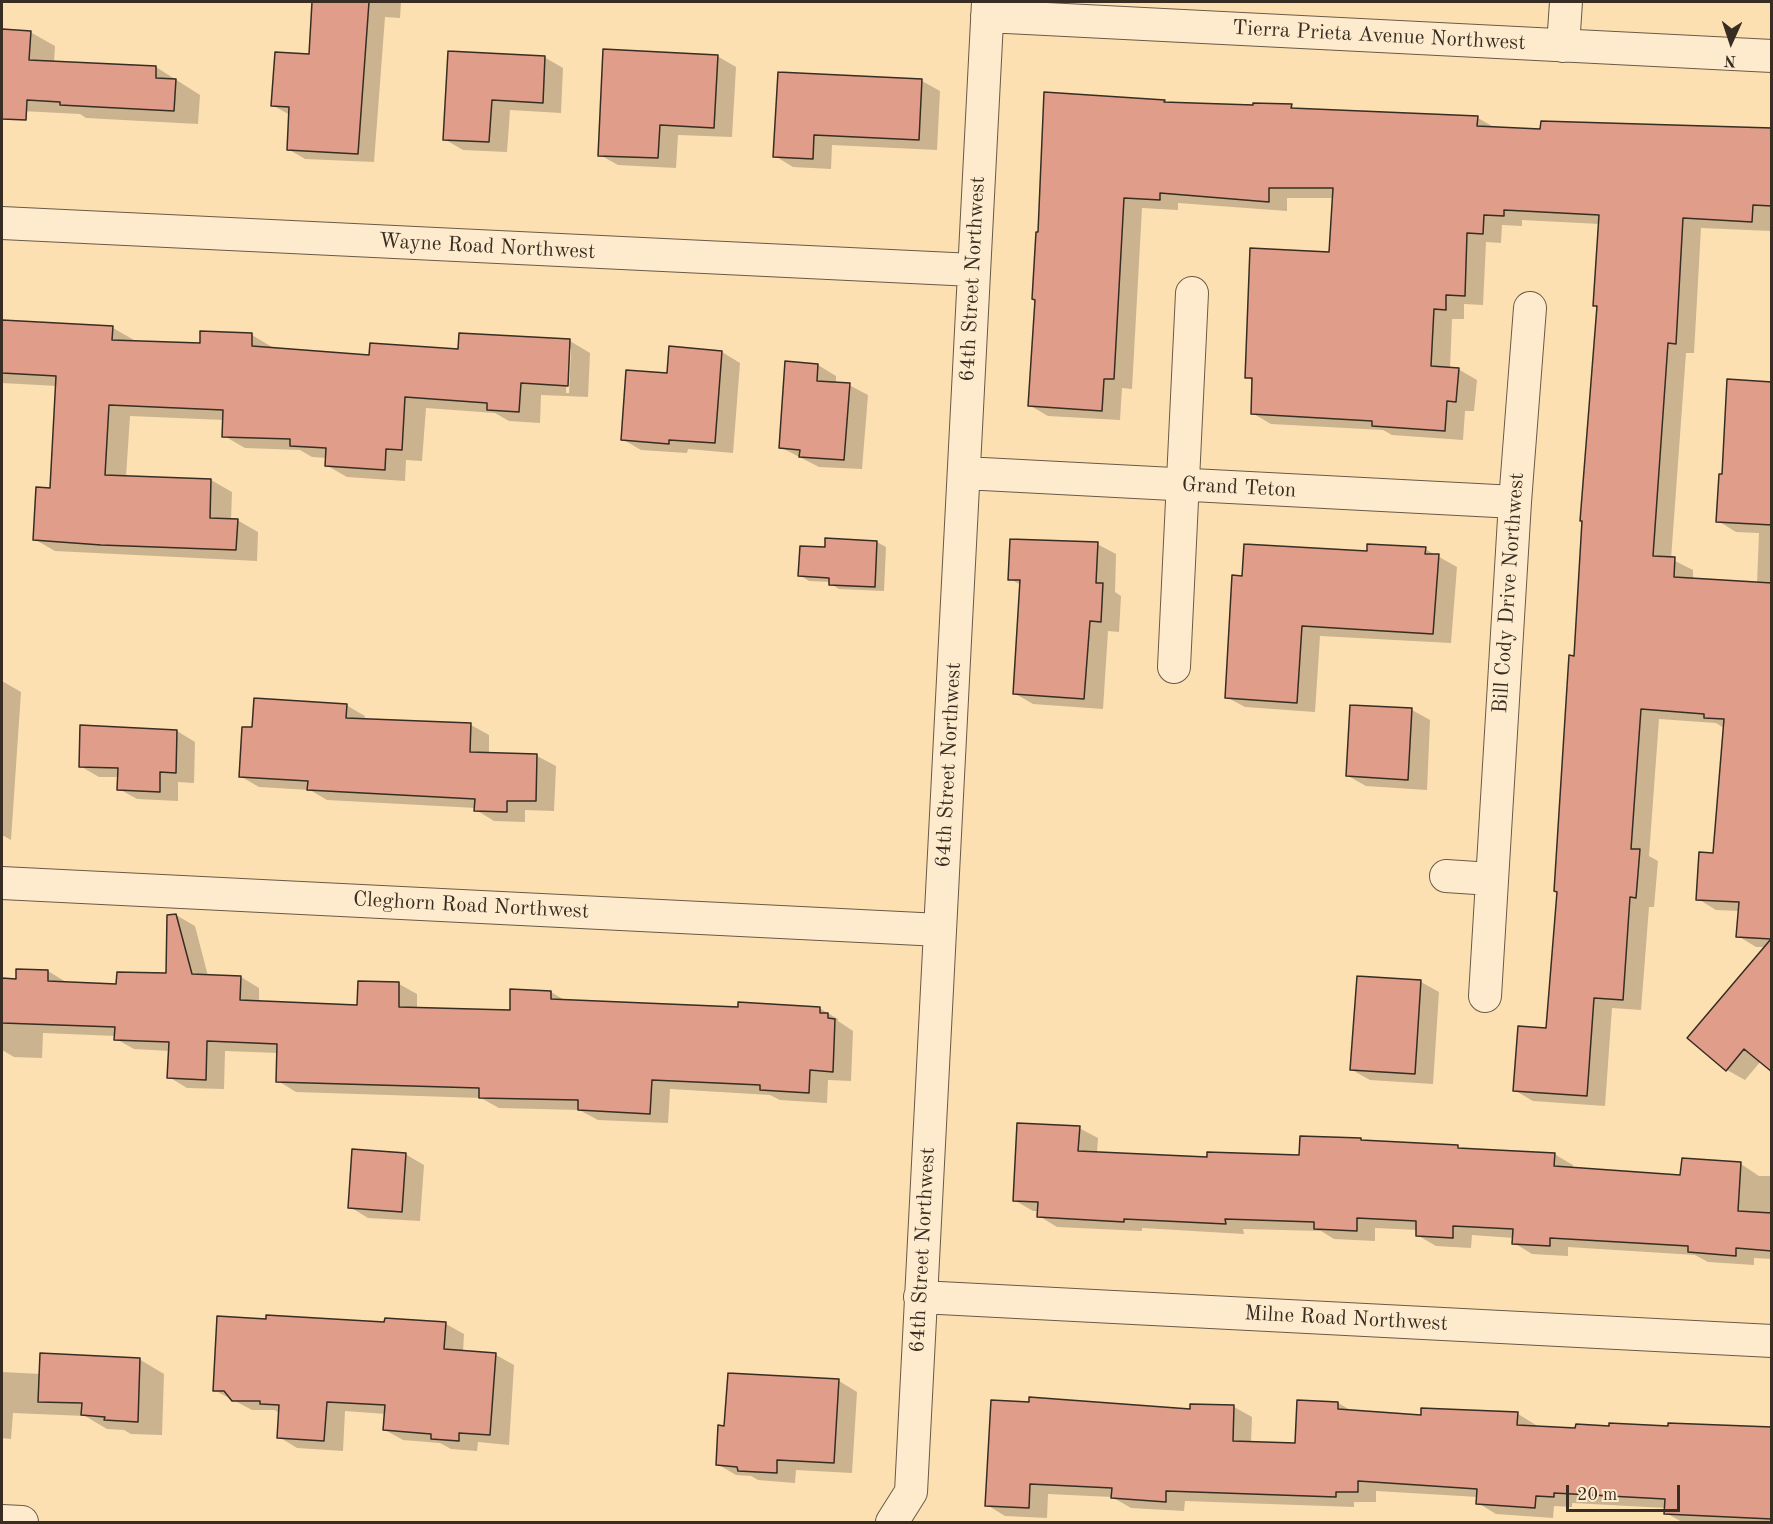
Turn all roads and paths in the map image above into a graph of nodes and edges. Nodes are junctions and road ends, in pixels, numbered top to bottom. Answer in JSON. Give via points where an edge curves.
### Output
{"nodes":[{"id":1,"x":1566,"y":2,"type":"edge"},
{"id":2,"x":987,"y":9,"type":"edge"},
{"id":3,"x":1214,"y":14,"type":"edge"},
{"id":4,"x":1563,"y":46,"type":"junction"},
{"id":5,"x":1772,"y":56,"type":"edge"},
{"id":6,"x":2,"y":223,"type":"edge"},
{"id":7,"x":973,"y":270,"type":"junction"},
{"id":8,"x":1192,"y":293,"type":"dead end"},
{"id":9,"x":1530,"y":308,"type":"dead end"},
{"id":10,"x":964,"y":474,"type":"junction"},
{"id":11,"x":1182,"y":486,"type":"junction"},
{"id":12,"x":1515,"y":502,"type":"junction"},
{"id":13,"x":1174,"y":667,"type":"dead end"},
{"id":14,"x":1446,"y":876,"type":"dead end"},
{"id":15,"x":1491,"y":879,"type":"junction"},
{"id":16,"x":2,"y":883,"type":"edge"},
{"id":17,"x":940,"y":930,"type":"junction"},
{"id":18,"x":1485,"y":996,"type":"dead end"},
{"id":19,"x":920,"y":1297,"type":"junction"},
{"id":20,"x":1772,"y":1341,"type":"edge"},
{"id":21,"x":2,"y":1521,"type":"edge"},
{"id":22,"x":22,"y":1522,"type":"edge"},
{"id":23,"x":892,"y":1522,"type":"edge"}],
"edges":[{"from":1,"to":4,"type":"street"},
{"from":2,"to":3,"type":"street","name":"Tierra Prieta Avenue Northwest"},
{"from":2,"to":7,"type":"street","name":"64th Street Northwest"},
{"from":3,"to":4,"type":"street","name":"Tierra Prieta Avenue Northwest"},
{"from":4,"to":5,"type":"street","name":"Tierra Prieta Avenue Northwest"},
{"from":6,"to":7,"type":"street","name":"Wayne Road Northwest"},
{"from":7,"to":10,"type":"street","name":"64th Street Northwest"},
{"from":8,"to":11,"type":"street"},
{"from":9,"to":12,"type":"street","name":"Bill Cody Drive Northwest"},
{"from":10,"to":11,"type":"street","name":"Grand Teton"},
{"from":10,"to":17,"type":"street","name":"64th Street Northwest"},
{"from":11,"to":12,"type":"street","name":"Grand Teton"},
{"from":11,"to":13,"type":"street"},
{"from":12,"to":15,"type":"street","name":"Bill Cody Drive Northwest"},
{"from":14,"to":15,"type":"street"},
{"from":15,"to":18,"type":"street","name":"Bill Cody Drive Northwest"},
{"from":16,"to":17,"type":"street","name":"Cleghorn Road Northwest"},
{"from":17,"to":19,"type":"street","name":"64th Street Northwest"},
{"from":19,"to":20,"type":"street","name":"Milne Road Northwest"},
{"from":19,"to":23,"type":"street","name":"64th Street Northwest","via":[[911,1492]]},
{"from":21,"to":22,"type":"street"}]}
